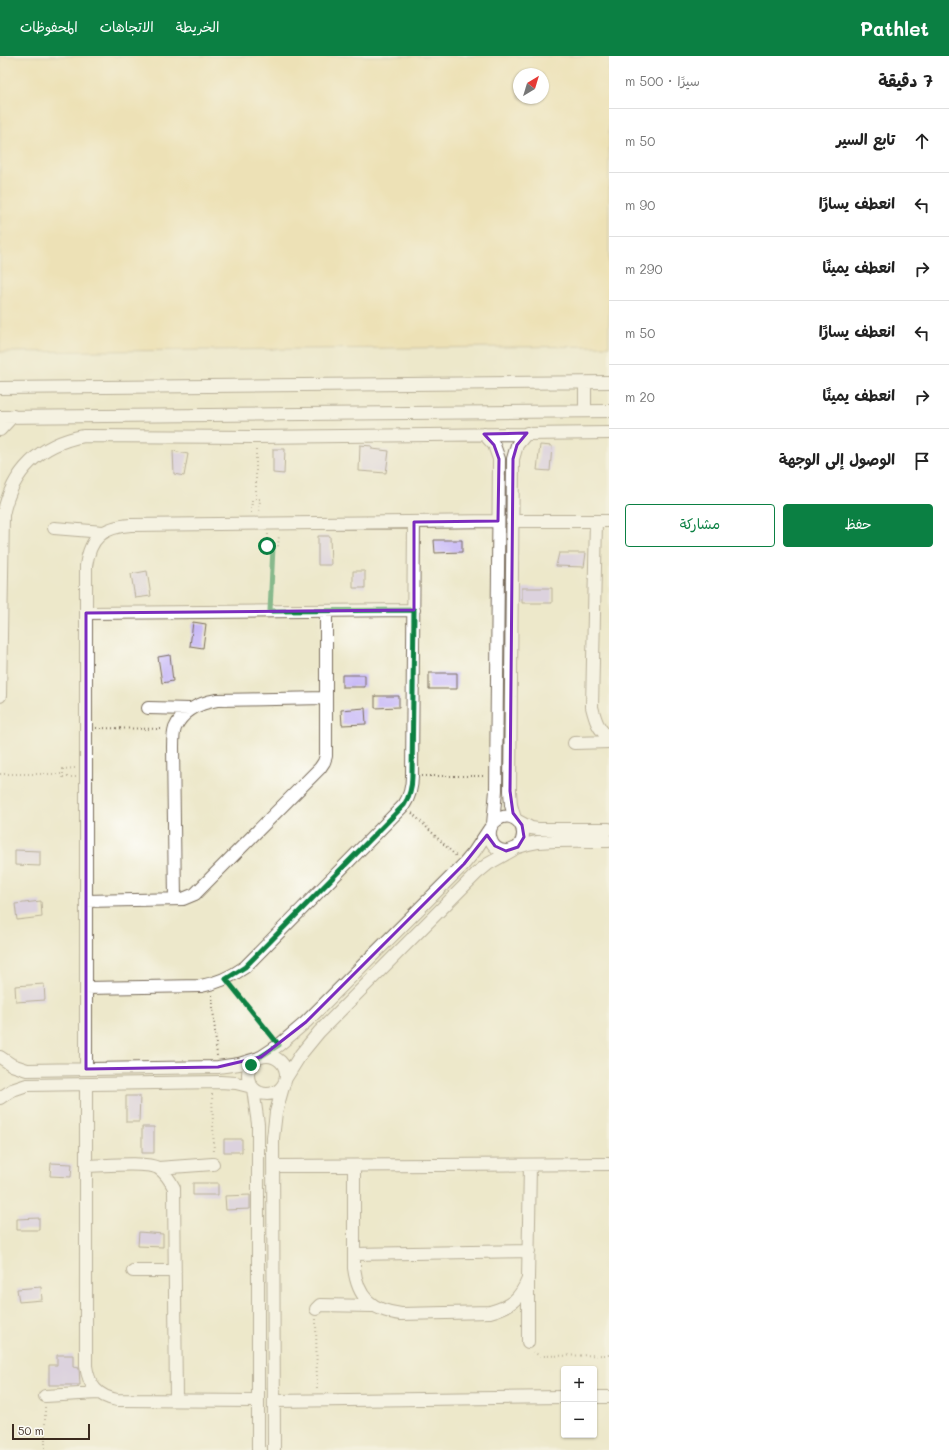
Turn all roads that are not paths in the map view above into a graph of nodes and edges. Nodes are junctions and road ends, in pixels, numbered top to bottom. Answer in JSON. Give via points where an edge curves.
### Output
{"nodes":[{"id":1,"x":609,"y":382,"type":"edge"},
{"id":2,"x":585,"y":383,"type":"junction"},
{"id":3,"x":0,"y":388,"type":"edge"},
{"id":4,"x":585,"y":411,"type":"junction"},
{"id":5,"x":609,"y":411,"type":"edge"},
{"id":6,"x":13,"y":416,"type":"junction"},
{"id":7,"x":0,"y":417,"type":"edge"},
{"id":8,"x":0,"y":430,"type":"edge"},
{"id":9,"x":609,"y":432,"type":"edge"},
{"id":10,"x":527,"y":433,"type":"junction"},
{"id":11,"x":484,"y":434,"type":"junction"},
{"id":12,"x":512,"y":521,"type":"junction"},
{"id":13,"x":596,"y":521,"type":"junction"},
{"id":14,"x":609,"y":521,"type":"edge"},
{"id":15,"x":414,"y":522,"type":"junction"},
{"id":16,"x":498,"y":522,"type":"junction"},
{"id":17,"x":54,"y":528,"type":"dead end"},
{"id":18,"x":103,"y":532,"type":"junction"},
{"id":19,"x":414,"y":610,"type":"junction"},
{"id":20,"x":326,"y":611,"type":"junction"},
{"id":21,"x":86,"y":613,"type":"junction"},
{"id":22,"x":0,"y":696,"type":"edge"},
{"id":23,"x":326,"y":698,"type":"junction"},
{"id":24,"x":148,"y":708,"type":"dead end"},
{"id":25,"x":190,"y":709,"type":"junction"},
{"id":26,"x":609,"y":737,"type":"edge"},
{"id":27,"x":609,"y":742,"type":"edge"},
{"id":28,"x":574,"y":743,"type":"dead end"},
{"id":29,"x":516,"y":820,"type":"junction"},
{"id":30,"x":492,"y":826,"type":"junction"},
{"id":31,"x":609,"y":829,"type":"edge"},
{"id":32,"x":609,"y":841,"type":"edge"},
{"id":33,"x":515,"y":849,"type":"junction"},
{"id":34,"x":175,"y":899,"type":"junction"},
{"id":35,"x":86,"y":901,"type":"junction"},
{"id":36,"x":86,"y":988,"type":"junction"},
{"id":37,"x":0,"y":1057,"type":"edge"},
{"id":38,"x":260,"y":1057,"type":"junction"},
{"id":39,"x":86,"y":1069,"type":"junction"},
{"id":40,"x":284,"y":1082,"type":"junction"},
{"id":41,"x":86,"y":1084,"type":"junction"},
{"id":42,"x":253,"y":1088,"type":"junction"},
{"id":43,"x":0,"y":1098,"type":"edge"},
{"id":44,"x":213,"y":1164,"type":"road end"},
{"id":45,"x":609,"y":1164,"type":"edge"},
{"id":46,"x":530,"y":1165,"type":"junction"},
{"id":47,"x":86,"y":1166,"type":"junction"},
{"id":48,"x":273,"y":1166,"type":"junction"},
{"id":49,"x":354,"y":1166,"type":"junction"},
{"id":50,"x":158,"y":1168,"type":"junction"},
{"id":51,"x":529,"y":1251,"type":"junction"},
{"id":52,"x":354,"y":1254,"type":"junction"},
{"id":53,"x":132,"y":1271,"type":"dead end"},
{"id":54,"x":175,"y":1271,"type":"junction"},
{"id":55,"x":528,"y":1279,"type":"junction"},
{"id":56,"x":373,"y":1306,"type":"junction"},
{"id":57,"x":316,"y":1308,"type":"road end"},
{"id":58,"x":528,"y":1342,"type":"road end"},
{"id":59,"x":98,"y":1393,"type":"junction"},
{"id":60,"x":45,"y":1396,"type":"road end"},
{"id":61,"x":561,"y":1397,"type":"edge"},
{"id":62,"x":597,"y":1397,"type":"edge"},
{"id":63,"x":609,"y":1397,"type":"edge"},
{"id":64,"x":176,"y":1400,"type":"junction"},
{"id":65,"x":258,"y":1401,"type":"junction"},
{"id":66,"x":274,"y":1401,"type":"junction"},
{"id":67,"x":258,"y":1450,"type":"edge"},
{"id":68,"x":274,"y":1450,"type":"edge"}],
"edges":[{"from":1,"to":2,"type":"street"},
{"from":2,"to":3,"type":"street"},
{"from":2,"to":4,"type":"street"},
{"from":4,"to":5,"type":"street"},
{"from":4,"to":6,"type":"street"},
{"from":6,"to":7,"type":"street"},
{"from":6,"to":8,"type":"street"},
{"from":9,"to":10,"type":"street"},
{"from":10,"to":11,"type":"street"},
{"from":10,"to":12,"type":"street","via":[[518,445],[513,459]]},
{"from":11,"to":16,"type":"street","via":[[494,445],[499,459]]},
{"from":11,"to":22,"type":"street","via":[[84,436],[52,446],[26,466],[13,484],[3,515]]},
{"from":12,"to":13,"type":"street"},
{"from":12,"to":29,"type":"street","via":[[510,791]]},
{"from":13,"to":14,"type":"street"},
{"from":13,"to":26,"type":"street","via":[[592,707],[596,722]]},
{"from":15,"to":16,"type":"street"},
{"from":15,"to":18,"type":"street","via":[[131,525],[116,526]]},
{"from":15,"to":19,"type":"street"},
{"from":16,"to":30,"type":"street","via":[[496,776]]},
{"from":17,"to":18,"type":"street"},
{"from":18,"to":21,"type":"street","via":[[94,541],[88,553]]},
{"from":19,"to":20,"type":"street"},
{"from":19,"to":36,"type":"street","via":[[412,787],[404,805],[245,967],[226,979],[201,986]]},
{"from":20,"to":21,"type":"street"},
{"from":20,"to":23,"type":"street"},
{"from":21,"to":35,"type":"street"},
{"from":23,"to":25,"type":"street","via":[[217,700],[203,702]]},
{"from":23,"to":34,"type":"street","via":[[326,756],[323,765],[200,890],[189,897]]},
{"from":24,"to":25,"type":"street"},
{"from":25,"to":34,"type":"street","via":[[175,729],[173,747]]},
{"from":27,"to":28,"type":"street"},
{"from":29,"to":30,"type":"street","via":[[506,817],[496,820]]},
{"from":29,"to":31,"type":"street","via":[[538,829]]},
{"from":29,"to":33,"type":"street","via":[[522,826],[524,837]]},
{"from":30,"to":33,"type":"street","via":[[489,835],[495,846],[506,851]]},
{"from":30,"to":38,"type":"street","via":[[464,864],[306,1022]]},
{"from":32,"to":33,"type":"street","via":[[531,843]]},
{"from":33,"to":40,"type":"street","via":[[488,864],[471,879],[319,1032],[301,1054]]},
{"from":34,"to":35,"type":"street"},
{"from":35,"to":36,"type":"street"},
{"from":36,"to":39,"type":"street"},
{"from":37,"to":39,"type":"street","via":[[12,1065],[27,1070]]},
{"from":38,"to":39,"type":"street","via":[[218,1067]]},
{"from":38,"to":40,"type":"street","via":[[274,1057],[280,1061],[286,1072]]},
{"from":38,"to":42,"type":"street","via":[[248,1071],[249,1082]]},
{"from":40,"to":42,"type":"street","via":[[274,1093],[258,1092]]},
{"from":40,"to":48,"type":"street","via":[[274,1125]]},
{"from":41,"to":42,"type":"street","via":[[228,1082]]},
{"from":41,"to":43,"type":"street","via":[[27,1085],[12,1090]]},
{"from":41,"to":47,"type":"street"},
{"from":42,"to":65,"type":"street","via":[[258,1124]]},
{"from":44,"to":50,"type":"street"},
{"from":45,"to":46,"type":"street"},
{"from":46,"to":49,"type":"street"},
{"from":46,"to":51,"type":"street"},
{"from":47,"to":50,"type":"street","via":[[146,1165]]},
{"from":47,"to":59,"type":"street","via":[[86,1366],[91,1385]]},
{"from":48,"to":49,"type":"street"},
{"from":48,"to":66,"type":"street"},
{"from":49,"to":52,"type":"street"},
{"from":50,"to":54,"type":"street","via":[[168,1176],[174,1188]]},
{"from":51,"to":52,"type":"street"},
{"from":51,"to":55,"type":"street"},
{"from":52,"to":56,"type":"street","via":[[356,1282],[362,1296]]},
{"from":53,"to":54,"type":"street"},
{"from":54,"to":64,"type":"street"},
{"from":55,"to":56,"type":"street","via":[[523,1291],[514,1301],[503,1309],[490,1312],[401,1314],[386,1312]]},
{"from":55,"to":58,"type":"street"},
{"from":56,"to":57,"type":"street","via":[[320,1305]]},
{"from":59,"to":60,"type":"street"},
{"from":59,"to":64,"type":"street","via":[[117,1400]]},
{"from":61,"to":66,"type":"street"},
{"from":62,"to":63,"type":"street"},
{"from":64,"to":65,"type":"street"},
{"from":65,"to":67,"type":"street"},
{"from":66,"to":68,"type":"street"}]}
